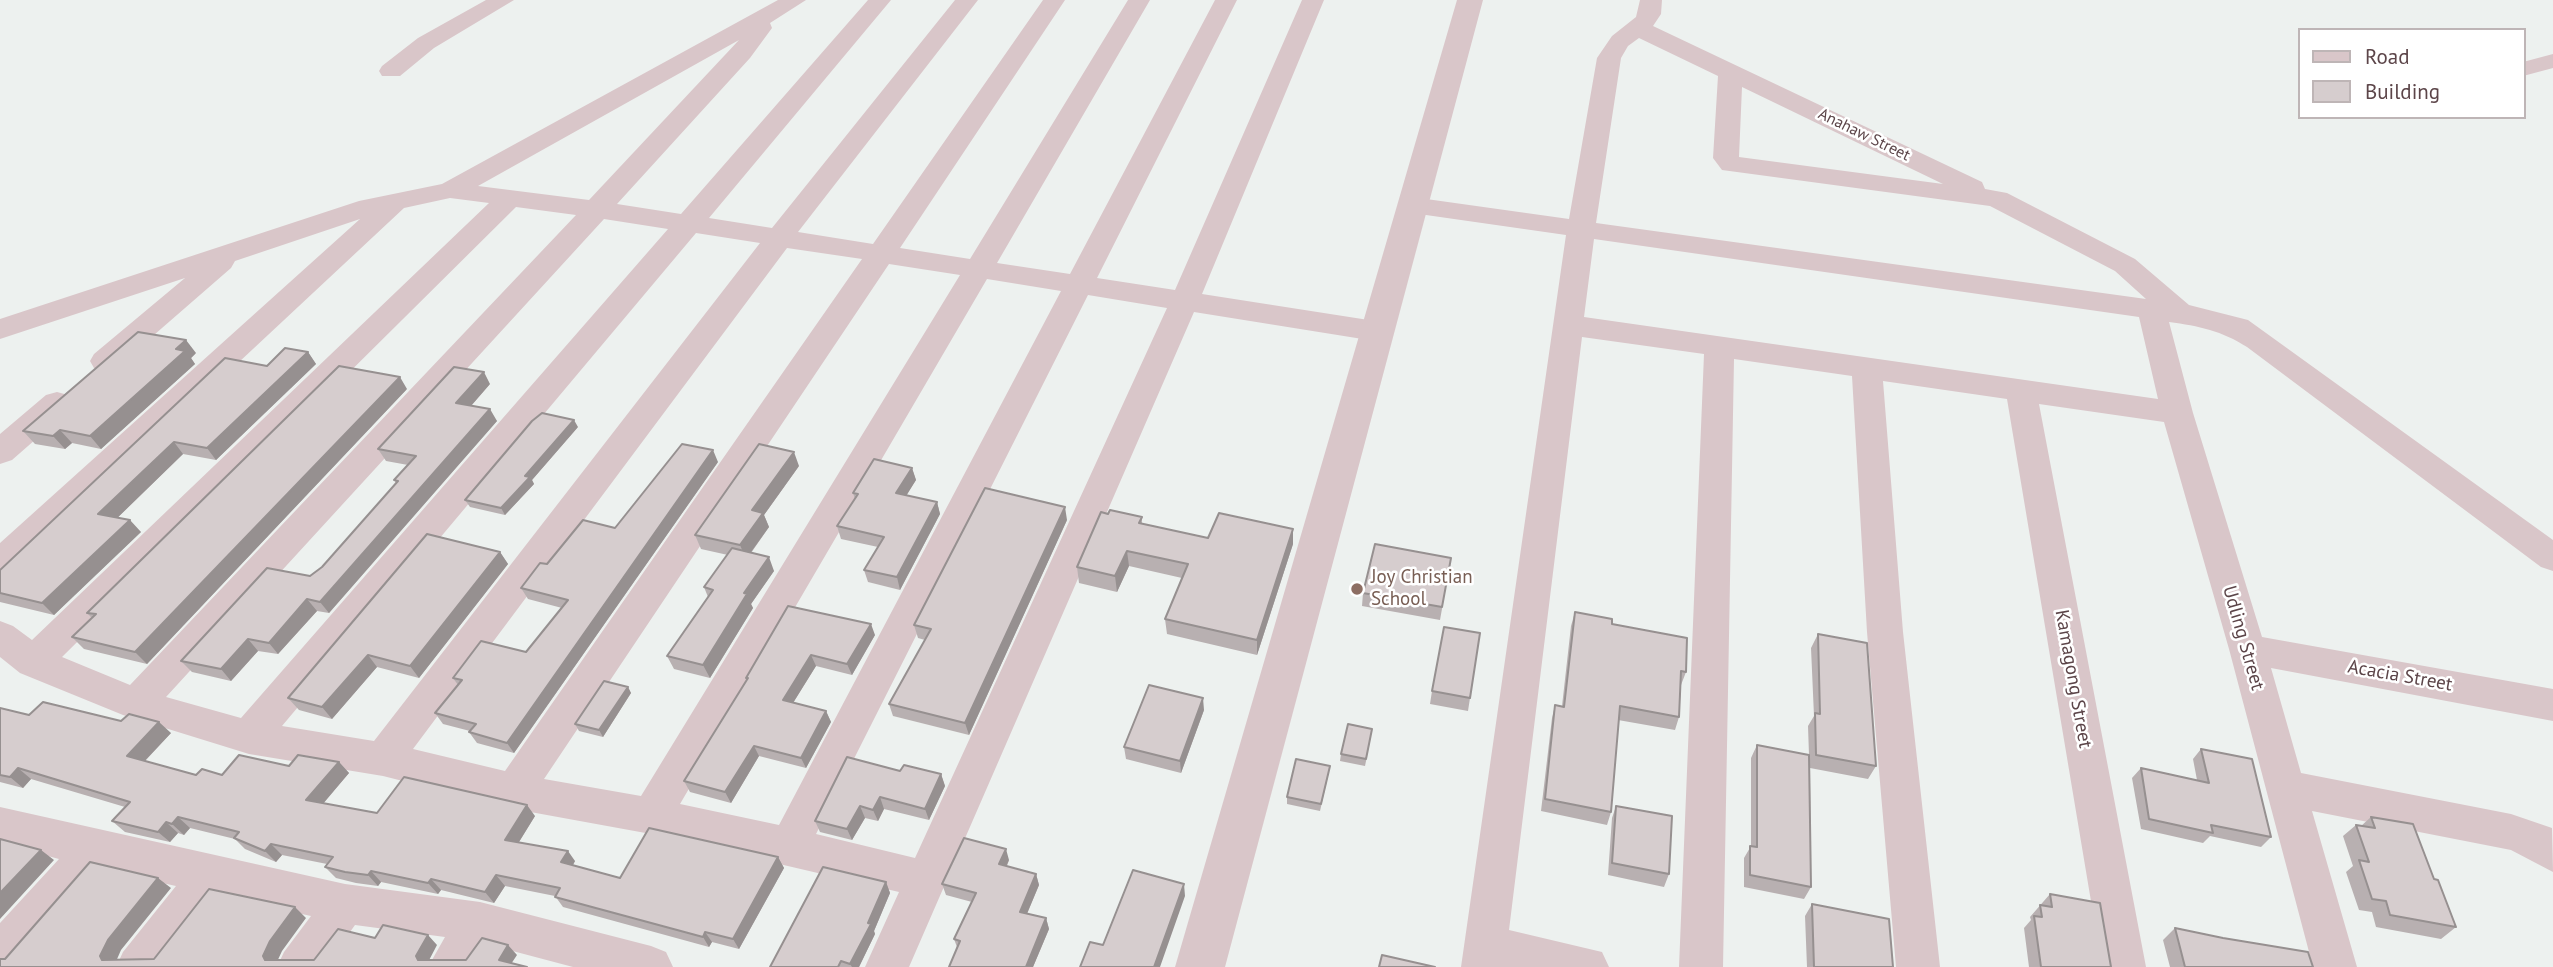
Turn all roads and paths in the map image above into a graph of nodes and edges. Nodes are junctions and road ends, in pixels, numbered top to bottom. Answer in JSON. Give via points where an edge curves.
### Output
{"nodes":[{"id":1,"x":503,"y":0,"type":"edge"},
{"id":2,"x":794,"y":0,"type":"edge"},
{"id":3,"x":880,"y":0,"type":"edge"},
{"id":4,"x":967,"y":0,"type":"edge"},
{"id":5,"x":1054,"y":0,"type":"edge"},
{"id":6,"x":1139,"y":0,"type":"edge"},
{"id":7,"x":1226,"y":0,"type":"edge"},
{"id":8,"x":1313,"y":0,"type":"edge"},
{"id":9,"x":1469,"y":0,"type":"edge"},
{"id":10,"x":1646,"y":14,"type":"edge"},
{"id":11,"x":758,"y":23,"type":"junction"},
{"id":12,"x":2553,"y":61,"type":"edge"},
{"id":13,"x":2525,"y":68,"type":"edge"},
{"id":14,"x":391,"y":71,"type":"dead end"},
{"id":15,"x":1731,"y":71,"type":"junction"},
{"id":16,"x":450,"y":190,"type":"junction"},
{"id":17,"x":512,"y":196,"type":"junction"},
{"id":18,"x":1997,"y":200,"type":"junction"},
{"id":19,"x":396,"y":201,"type":"junction"},
{"id":20,"x":1412,"y":205,"type":"junction"},
{"id":21,"x":594,"y":209,"type":"junction"},
{"id":22,"x":690,"y":223,"type":"junction"},
{"id":23,"x":1581,"y":231,"type":"junction"},
{"id":24,"x":779,"y":237,"type":"junction"},
{"id":25,"x":234,"y":251,"type":"junction"},
{"id":26,"x":879,"y":252,"type":"junction"},
{"id":27,"x":979,"y":267,"type":"junction"},
{"id":28,"x":1082,"y":283,"type":"junction"},
{"id":29,"x":1185,"y":300,"type":"junction"},
{"id":30,"x":2164,"y":310,"type":"junction"},
{"id":31,"x":1570,"y":325,"type":"junction"},
{"id":32,"x":0,"y":329,"type":"edge"},
{"id":33,"x":1375,"y":331,"type":"junction"},
{"id":34,"x":1719,"y":346,"type":"junction"},
{"id":35,"x":1867,"y":368,"type":"junction"},
{"id":36,"x":2021,"y":391,"type":"junction"},
{"id":37,"x":2177,"y":413,"type":"junction"},
{"id":38,"x":0,"y":452,"type":"edge"},
{"id":39,"x":2553,"y":558,"type":"edge"},
{"id":40,"x":0,"y":564,"type":"edge"},
{"id":41,"x":0,"y":636,"type":"edge"},
{"id":42,"x":2247,"y":649,"type":"junction"},
{"id":43,"x":33,"y":662,"type":"junction"},
{"id":44,"x":136,"y":704,"type":"junction"},
{"id":45,"x":2553,"y":705,"type":"edge"},
{"id":46,"x":249,"y":737,"type":"junction"},
{"id":47,"x":383,"y":759,"type":"junction"},
{"id":48,"x":2286,"y":788,"type":"junction"},
{"id":49,"x":514,"y":791,"type":"junction"},
{"id":50,"x":651,"y":816,"type":"junction"},
{"id":51,"x":0,"y":825,"type":"edge"},
{"id":52,"x":789,"y":846,"type":"junction"},
{"id":53,"x":94,"y":849,"type":"junction"},
{"id":54,"x":2553,"y":853,"type":"edge"},
{"id":55,"x":211,"y":876,"type":"junction"},
{"id":56,"x":926,"y":880,"type":"junction"},
{"id":57,"x":345,"y":904,"type":"junction"},
{"id":58,"x":480,"y":922,"type":"junction"},
{"id":59,"x":0,"y":956,"type":"edge"},
{"id":60,"x":1485,"y":956,"type":"edge"},
{"id":61,"x":623,"y":963,"type":"edge"},
{"id":62,"x":138,"y":967,"type":"edge"},
{"id":63,"x":299,"y":967,"type":"edge"},
{"id":64,"x":450,"y":967,"type":"edge"},
{"id":65,"x":887,"y":967,"type":"edge"},
{"id":66,"x":1200,"y":967,"type":"edge"},
{"id":67,"x":1587,"y":967,"type":"edge"},
{"id":68,"x":1701,"y":967,"type":"edge"},
{"id":69,"x":1918,"y":967,"type":"edge"},
{"id":70,"x":2124,"y":967,"type":"edge"},
{"id":71,"x":2335,"y":967,"type":"edge"}],
"edges":[{"from":1,"to":14,"type":"street","via":[[426,43]]},
{"from":2,"to":11,"type":"street"},
{"from":3,"to":22,"type":"street"},
{"from":4,"to":24,"type":"street"},
{"from":5,"to":26,"type":"street"},
{"from":6,"to":27,"type":"street"},
{"from":7,"to":28,"type":"street"},
{"from":8,"to":29,"type":"street"},
{"from":9,"to":20,"type":"street"},
{"from":10,"to":15,"type":"street","name":"Anahaw Street"},
{"from":10,"to":23,"type":"street","via":[[1609,58]]},
{"from":11,"to":16,"type":"street"},
{"from":11,"to":21,"type":"street","via":[[760,28],[742,52]]},
{"from":12,"to":13,"type":"street"},
{"from":15,"to":18,"type":"street","name":"Anahaw Street"},
{"from":15,"to":18,"type":"street","via":[[1726,158],[1731,164]]},
{"from":16,"to":17,"type":"street"},
{"from":16,"to":19,"type":"street"},
{"from":17,"to":21,"type":"street"},
{"from":17,"to":43,"type":"street"},
{"from":18,"to":30,"type":"street","name":"Anahaw Street","via":[[2125,265]]},
{"from":19,"to":25,"type":"street"},
{"from":19,"to":40,"type":"street"},
{"from":20,"to":23,"type":"street"},
{"from":20,"to":33,"type":"street"},
{"from":21,"to":22,"type":"street"},
{"from":21,"to":44,"type":"street"},
{"from":22,"to":24,"type":"street"},
{"from":22,"to":46,"type":"street"},
{"from":23,"to":30,"type":"street"},
{"from":23,"to":31,"type":"street"},
{"from":24,"to":26,"type":"street"},
{"from":24,"to":47,"type":"street"},
{"from":25,"to":32,"type":"street"},
{"from":25,"to":38,"type":"street"},
{"from":26,"to":27,"type":"street"},
{"from":26,"to":49,"type":"street"},
{"from":27,"to":28,"type":"street"},
{"from":27,"to":50,"type":"street"},
{"from":28,"to":29,"type":"street"},
{"from":28,"to":52,"type":"street"},
{"from":29,"to":33,"type":"street"},
{"from":29,"to":56,"type":"street"},
{"from":30,"to":37,"type":"street","name":"Udling Street"},
{"from":30,"to":39,"type":"street","via":[[2210,318],[2258,340]]},
{"from":31,"to":34,"type":"street"},
{"from":31,"to":60,"type":"street"},
{"from":33,"to":66,"type":"street"},
{"from":34,"to":35,"type":"street"},
{"from":34,"to":68,"type":"street"},
{"from":35,"to":36,"type":"street"},
{"from":35,"to":69,"type":"street","via":[[1885,632]]},
{"from":36,"to":37,"type":"street"},
{"from":36,"to":70,"type":"street","name":"Kamagong Street"},
{"from":37,"to":42,"type":"street","name":"Udling Street"},
{"from":41,"to":43,"type":"street"},
{"from":42,"to":45,"type":"street","name":"Acacia Street"},
{"from":42,"to":48,"type":"street","name":"Udling Street"},
{"from":43,"to":44,"type":"street"},
{"from":44,"to":46,"type":"street"},
{"from":46,"to":47,"type":"street"},
{"from":47,"to":49,"type":"street"},
{"from":48,"to":54,"type":"street","via":[[2511,832],[2537,841]]},
{"from":48,"to":71,"type":"street","name":"Udling Street"},
{"from":49,"to":50,"type":"street"},
{"from":50,"to":52,"type":"street"},
{"from":51,"to":53,"type":"street"},
{"from":52,"to":56,"type":"street"},
{"from":53,"to":55,"type":"street"},
{"from":53,"to":59,"type":"street"},
{"from":55,"to":57,"type":"street"},
{"from":55,"to":62,"type":"street"},
{"from":56,"to":65,"type":"street"},
{"from":57,"to":58,"type":"street"},
{"from":57,"to":63,"type":"street"},
{"from":58,"to":61,"type":"street"},
{"from":58,"to":64,"type":"street"},
{"from":60,"to":67,"type":"street"}]}
